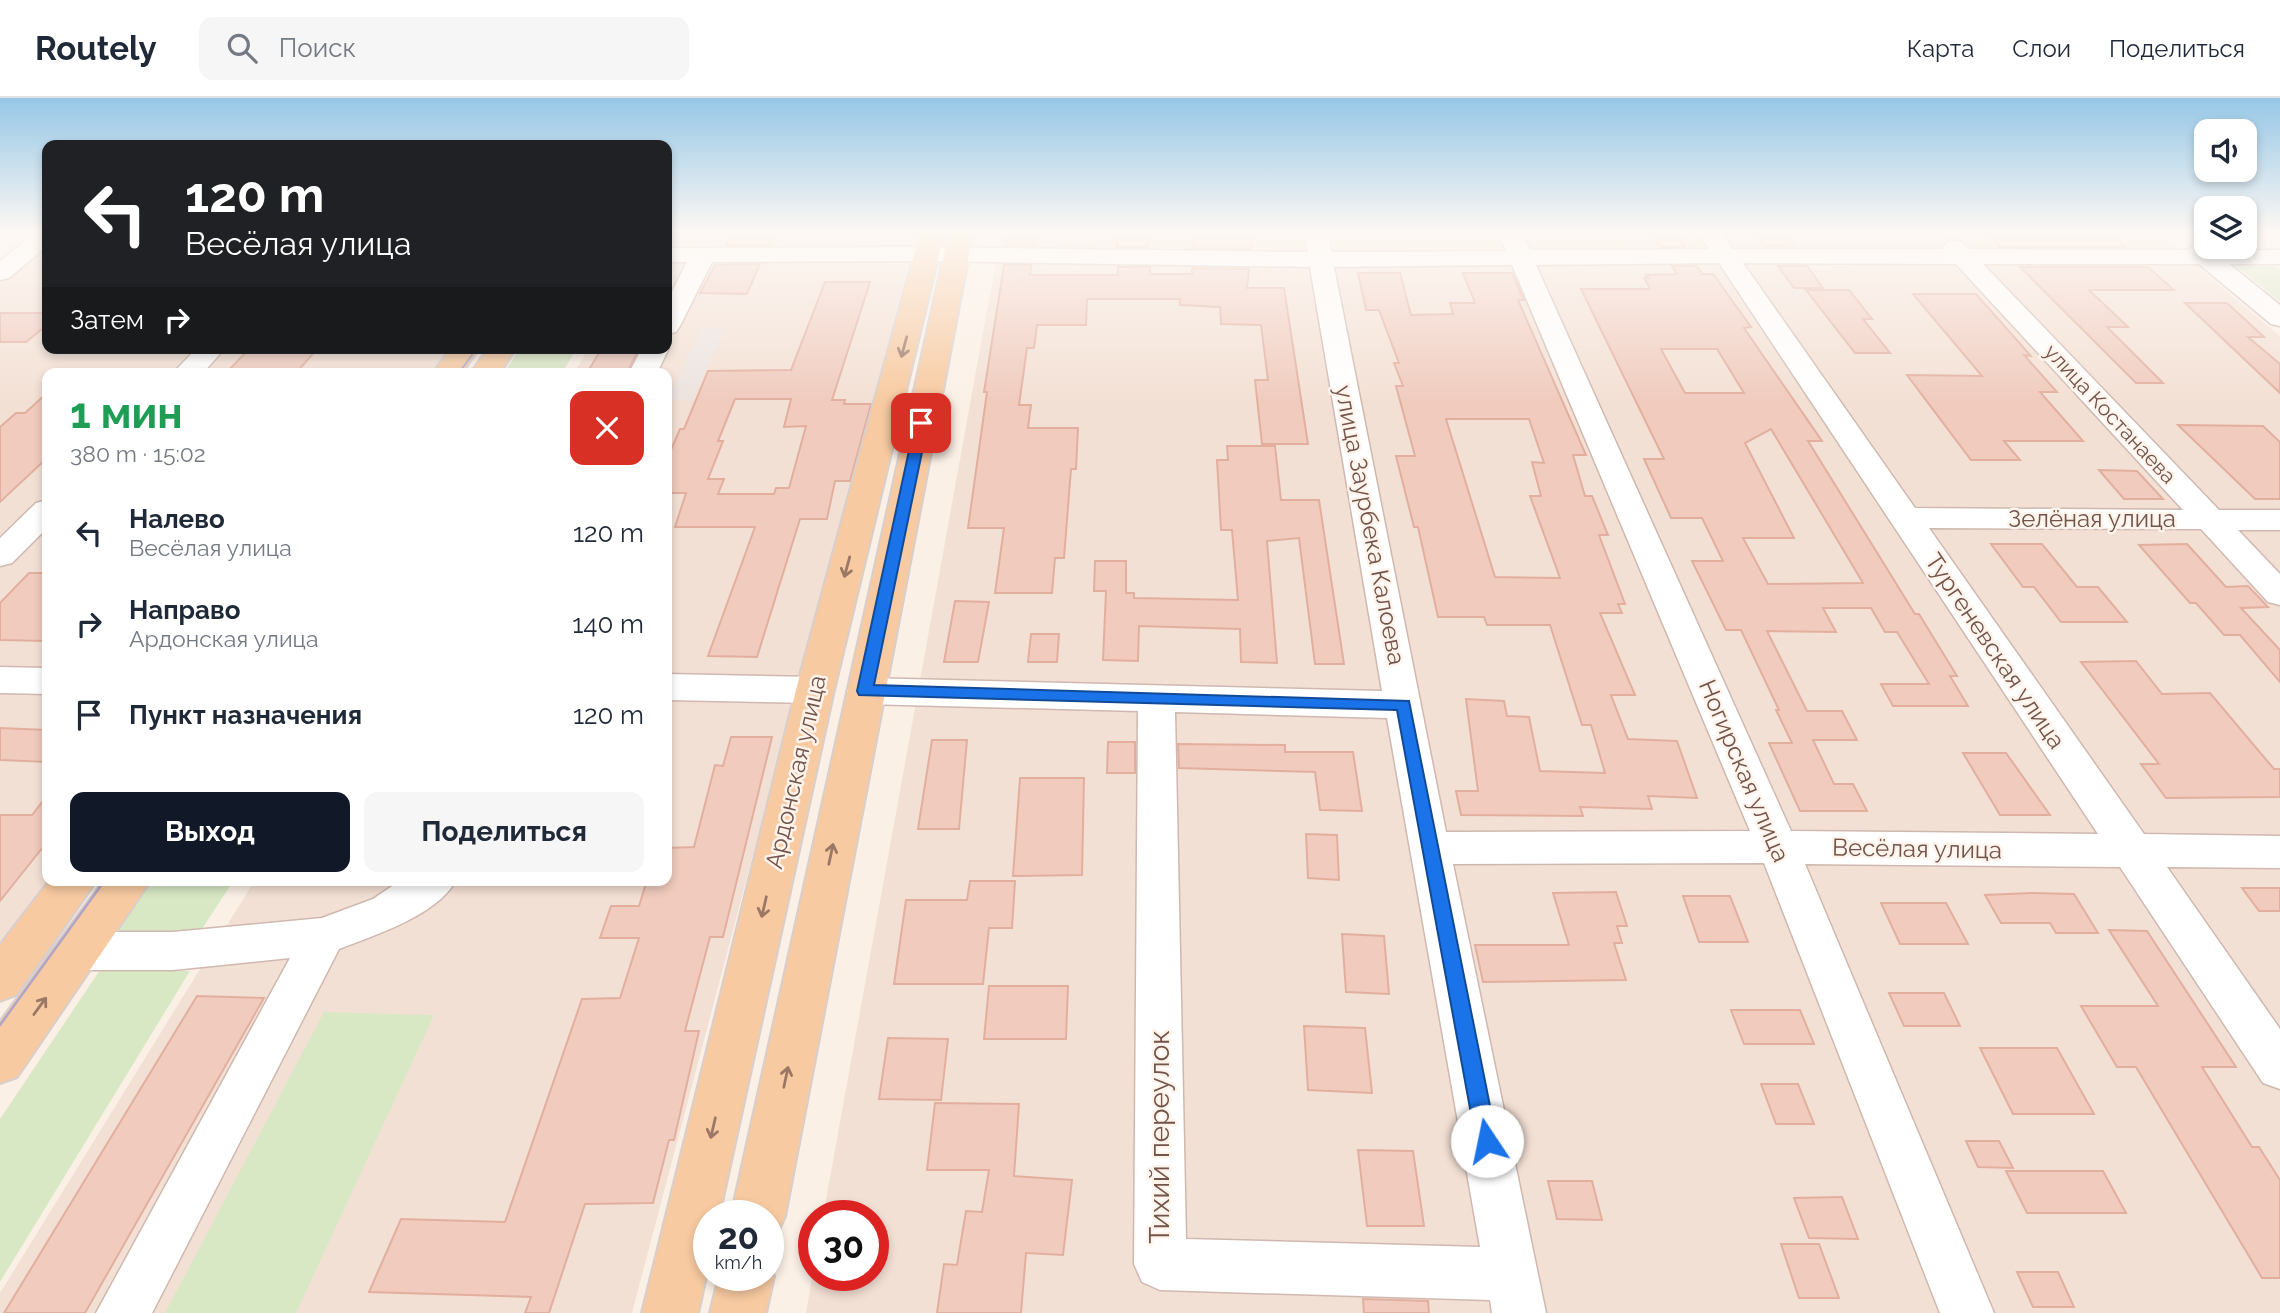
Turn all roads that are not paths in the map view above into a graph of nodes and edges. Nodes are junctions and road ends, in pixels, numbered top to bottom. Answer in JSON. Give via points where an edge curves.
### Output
{"nodes":[{"id":1,"x":685,"y":290,"type":"edge"},
{"id":2,"x":931,"y":290,"type":"edge"},
{"id":3,"x":936,"y":290,"type":"edge"},
{"id":4,"x":1326,"y":290,"type":"edge"},
{"id":5,"x":1534,"y":290,"type":"edge"},
{"id":6,"x":1749,"y":290,"type":"edge"},
{"id":7,"x":1994,"y":290,"type":"edge"},
{"id":8,"x":2245,"y":290,"type":"edge"},
{"id":9,"x":672,"y":316,"type":"edge"},
{"id":10,"x":2280,"y":318,"type":"edge"},
{"id":11,"x":206,"y":354,"type":"edge"},
{"id":12,"x":192,"y":368,"type":"edge"},
{"id":13,"x":42,"y":515,"type":"edge"},
{"id":14,"x":1905,"y":518,"type":"junction"},
{"id":15,"x":2209,"y":520,"type":"junction"},
{"id":16,"x":2280,"y":520,"type":"edge"},
{"id":17,"x":0,"y":556,"type":"edge"},
{"id":18,"x":2280,"y":594,"type":"edge"},
{"id":19,"x":0,"y":680,"type":"edge"},
{"id":20,"x":42,"y":681,"type":"edge"},
{"id":21,"x":672,"y":687,"type":"edge"},
{"id":22,"x":815,"y":690,"type":"junction"},
{"id":23,"x":865,"y":691,"type":"junction"},
{"id":24,"x":1156,"y":698,"type":"junction"},
{"id":25,"x":1404,"y":705,"type":"junction"},
{"id":26,"x":1429,"y":848,"type":"junction"},
{"id":27,"x":1778,"y":848,"type":"junction"},
{"id":28,"x":2132,"y":851,"type":"junction"},
{"id":29,"x":2280,"y":852,"type":"edge"},
{"id":30,"x":71,"y":886,"type":"edge"},
{"id":31,"x":125,"y":886,"type":"edge"},
{"id":32,"x":426,"y":886,"type":"edge"},
{"id":33,"x":324,"y":936,"type":"junction"},
{"id":34,"x":79,"y":951,"type":"junction"},
{"id":35,"x":0,"y":981,"type":"edge"},
{"id":36,"x":0,"y":1061,"type":"edge"},
{"id":37,"x":2280,"y":1068,"type":"edge"},
{"id":38,"x":761,"y":1200,"type":"edge"},
{"id":39,"x":743,"y":1291,"type":"edge"},
{"id":40,"x":1516,"y":1294,"type":"edge"},
{"id":41,"x":123,"y":1313,"type":"edge"},
{"id":42,"x":670,"y":1313,"type":"edge"},
{"id":43,"x":738,"y":1313,"type":"edge"},
{"id":44,"x":1967,"y":1313,"type":"edge"}],
"edges":[{"from":1,"to":9,"type":"street"},
{"from":2,"to":22,"type":"main road","name":"Ардонская улица","one_way":true},
{"from":3,"to":23,"type":"main road","name":"Ардонская улица"},
{"from":4,"to":25,"type":"street","name":"улица Заурбека Калоева"},
{"from":5,"to":27,"type":"street","name":"Ногирская улица"},
{"from":6,"to":14,"type":"street","name":"Тургеневская улица"},
{"from":7,"to":15,"type":"street","name":"улица Костанаева"},
{"from":8,"to":10,"type":"street"},
{"from":11,"to":12,"type":"street"},
{"from":13,"to":17,"type":"street"},
{"from":14,"to":15,"type":"street","name":"Зелёная улица"},
{"from":14,"to":28,"type":"street","name":"Тургеневская улица"},
{"from":15,"to":16,"type":"street","name":"Зелёная улица"},
{"from":15,"to":18,"type":"street","name":"улица Костанаева"},
{"from":19,"to":20,"type":"street"},
{"from":21,"to":22,"type":"street"},
{"from":22,"to":42,"type":"main road","name":"Ардонская улица","one_way":true},
{"from":23,"to":24,"type":"street"},
{"from":38,"to":23,"type":"main road","name":"Ардонская улица","one_way":true},
{"from":24,"to":25,"type":"street"},
{"from":24,"to":40,"type":"street","name":"Тихий переулок","via":[[1160,1264]]},
{"from":25,"to":26,"type":"street","name":"улица Заурбека Калоева"},
{"from":26,"to":27,"type":"street","name":"Весёлая улица"},
{"from":26,"to":40,"type":"street","name":"улица Заурбека Калоева"},
{"from":27,"to":28,"type":"street","name":"Весёлая улица"},
{"from":27,"to":44,"type":"street","name":"Ногирская улица"},
{"from":28,"to":29,"type":"street","name":"Весёлая улица"},
{"from":28,"to":37,"type":"street","name":"Тургеневская улица"},
{"from":30,"to":35,"type":"main road"},
{"from":31,"to":34,"type":"main road"},
{"from":32,"to":33,"type":"street","via":[[388,911]]},
{"from":33,"to":34,"type":"street","via":[[173,951]]},
{"from":33,"to":41,"type":"street"},
{"from":36,"to":34,"type":"main road","one_way":true},
{"from":39,"to":43,"type":"main road"}]}
